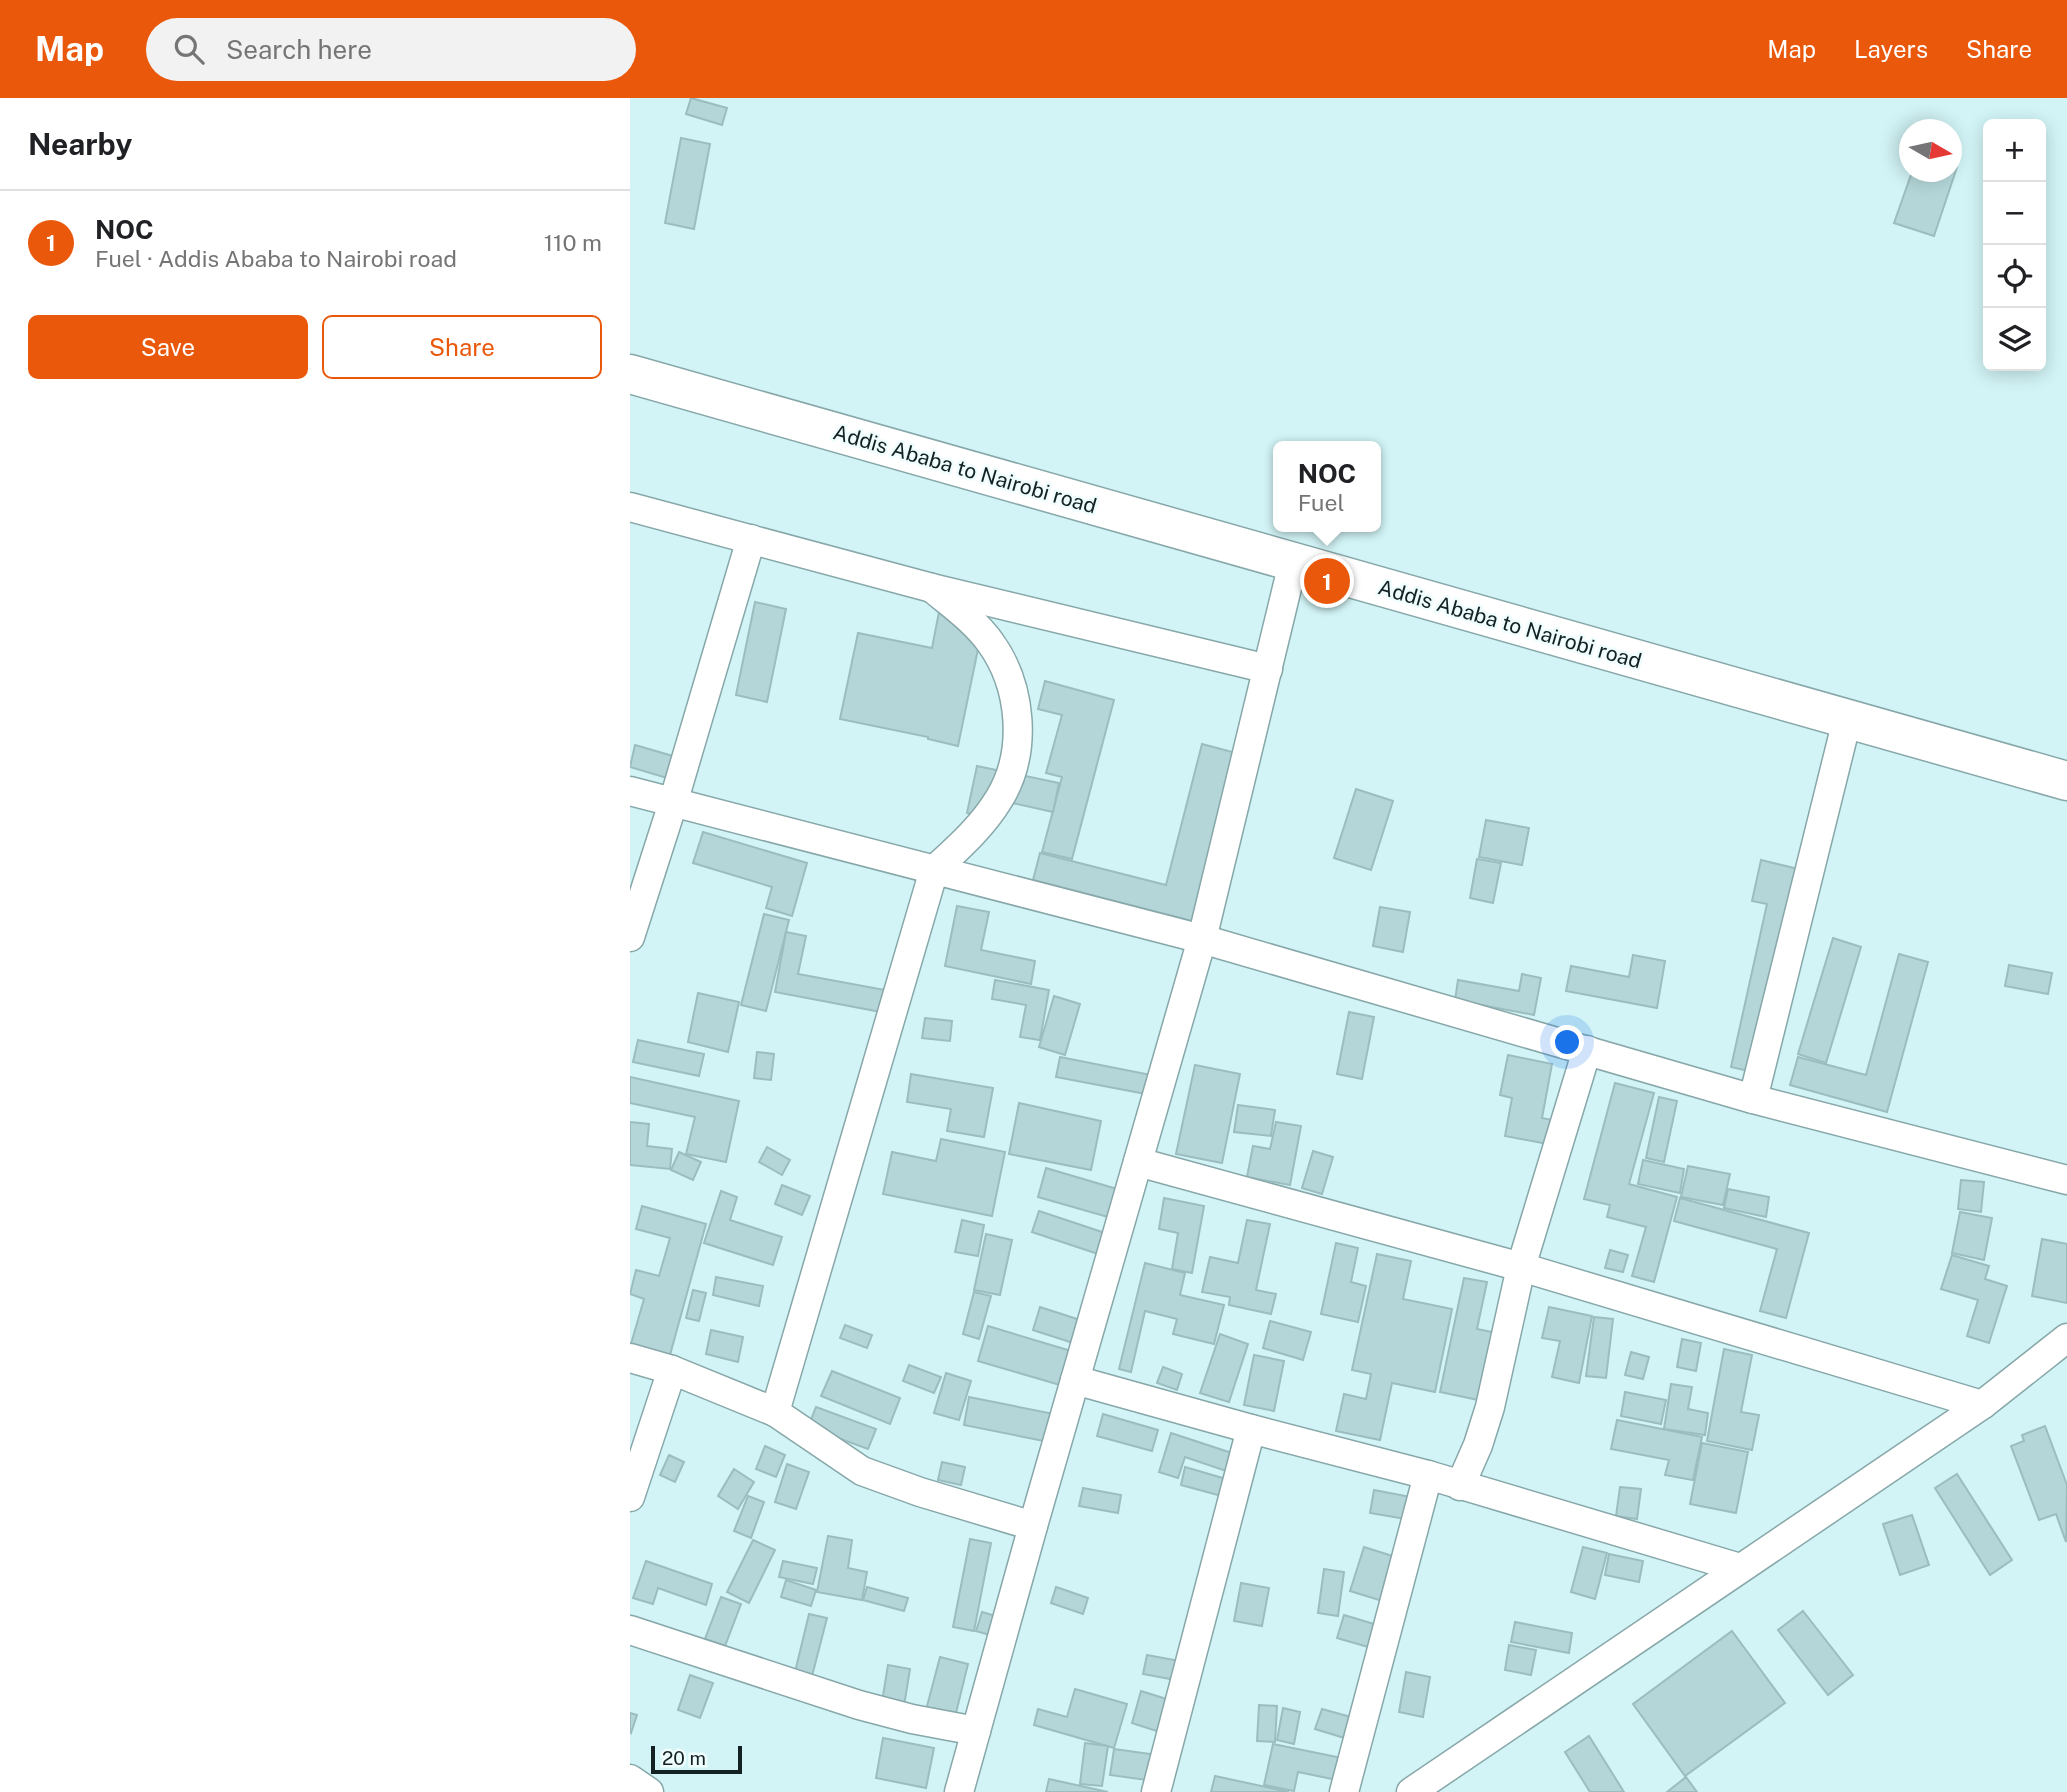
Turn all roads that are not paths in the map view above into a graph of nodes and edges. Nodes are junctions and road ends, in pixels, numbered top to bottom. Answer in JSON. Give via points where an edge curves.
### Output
{"nodes":[{"id":1,"x":630,"y":374,"type":"edge"},
{"id":2,"x":630,"y":507,"type":"edge"},
{"id":3,"x":751,"y":539,"type":"junction"},
{"id":4,"x":1293,"y":563,"type":"junction"},
{"id":5,"x":932,"y":588,"type":"junction"},
{"id":6,"x":1268,"y":669,"type":"junction"},
{"id":7,"x":1847,"y":720,"type":"junction"},
{"id":8,"x":2067,"y":781,"type":"edge"},
{"id":9,"x":630,"y":790,"type":"edge"},
{"id":10,"x":673,"y":803,"type":"junction"},
{"id":11,"x":934,"y":870,"type":"junction"},
{"id":12,"x":630,"y":937,"type":"edge"},
{"id":13,"x":1202,"y":939,"type":"junction"},
{"id":14,"x":1587,"y":1050,"type":"junction"},
{"id":15,"x":1753,"y":1099,"type":"junction"},
{"id":16,"x":1138,"y":1162,"type":"junction"},
{"id":17,"x":2067,"y":1180,"type":"edge"},
{"id":18,"x":1521,"y":1267,"type":"junction"},
{"id":19,"x":2067,"y":1338,"type":"edge"},
{"id":20,"x":630,"y":1358,"type":"edge"},
{"id":21,"x":672,"y":1370,"type":"junction"},
{"id":22,"x":1075,"y":1380,"type":"junction"},
{"id":23,"x":1982,"y":1405,"type":"junction"},
{"id":24,"x":775,"y":1412,"type":"junction"},
{"id":25,"x":1251,"y":1429,"type":"junction"},
{"id":26,"x":1428,"y":1475,"type":"junction"},
{"id":27,"x":1460,"y":1486,"type":"junction"},
{"id":28,"x":630,"y":1497,"type":"edge"},
{"id":29,"x":1033,"y":1526,"type":"junction"},
{"id":30,"x":1740,"y":1568,"type":"junction"},
{"id":31,"x":630,"y":1630,"type":"edge"},
{"id":32,"x":976,"y":1731,"type":"junction"},
{"id":33,"x":630,"y":1779,"type":"edge"},
{"id":34,"x":649,"y":1792,"type":"edge"},
{"id":35,"x":959,"y":1792,"type":"edge"},
{"id":36,"x":1156,"y":1792,"type":"edge"},
{"id":37,"x":1344,"y":1792,"type":"edge"},
{"id":38,"x":1411,"y":1792,"type":"edge"}],
"edges":[{"from":1,"to":4,"type":"highway","name":"Addis Ababa to Nairobi road"},
{"from":2,"to":3,"type":"street"},
{"from":3,"to":5,"type":"street"},
{"from":3,"to":10,"type":"street"},
{"from":4,"to":6,"type":"street"},
{"from":4,"to":7,"type":"highway","name":"Addis Ababa to Nairobi road"},
{"from":5,"to":6,"type":"street"},
{"from":5,"to":11,"type":"street","via":[[972,621],[1001,658],[1011,680],[1018,730],[1009,779],[999,799],[968,839]]},
{"from":6,"to":13,"type":"street"},
{"from":7,"to":8,"type":"highway","name":"Addis Ababa to Nairobi road"},
{"from":7,"to":15,"type":"street"},
{"from":9,"to":10,"type":"street"},
{"from":10,"to":11,"type":"street"},
{"from":10,"to":12,"type":"street"},
{"from":11,"to":13,"type":"street"},
{"from":11,"to":24,"type":"street"},
{"from":13,"to":14,"type":"street"},
{"from":13,"to":16,"type":"street"},
{"from":14,"to":15,"type":"street"},
{"from":14,"to":18,"type":"street"},
{"from":15,"to":17,"type":"street"},
{"from":16,"to":18,"type":"street"},
{"from":16,"to":22,"type":"street"},
{"from":18,"to":23,"type":"street"},
{"from":18,"to":27,"type":"street","via":[[1490,1407]]},
{"from":19,"to":23,"type":"street"},
{"from":20,"to":21,"type":"street"},
{"from":21,"to":24,"type":"street"},
{"from":21,"to":28,"type":"street"},
{"from":22,"to":25,"type":"street"},
{"from":22,"to":29,"type":"street"},
{"from":23,"to":30,"type":"street"},
{"from":24,"to":29,"type":"street","via":[[862,1471]]},
{"from":25,"to":26,"type":"street"},
{"from":25,"to":36,"type":"street"},
{"from":26,"to":27,"type":"street"},
{"from":26,"to":37,"type":"street"},
{"from":27,"to":30,"type":"street"},
{"from":29,"to":32,"type":"street"},
{"from":30,"to":38,"type":"street"},
{"from":31,"to":32,"type":"street","via":[[859,1705]]},
{"from":32,"to":35,"type":"street"},
{"from":33,"to":34,"type":"street"}]}
